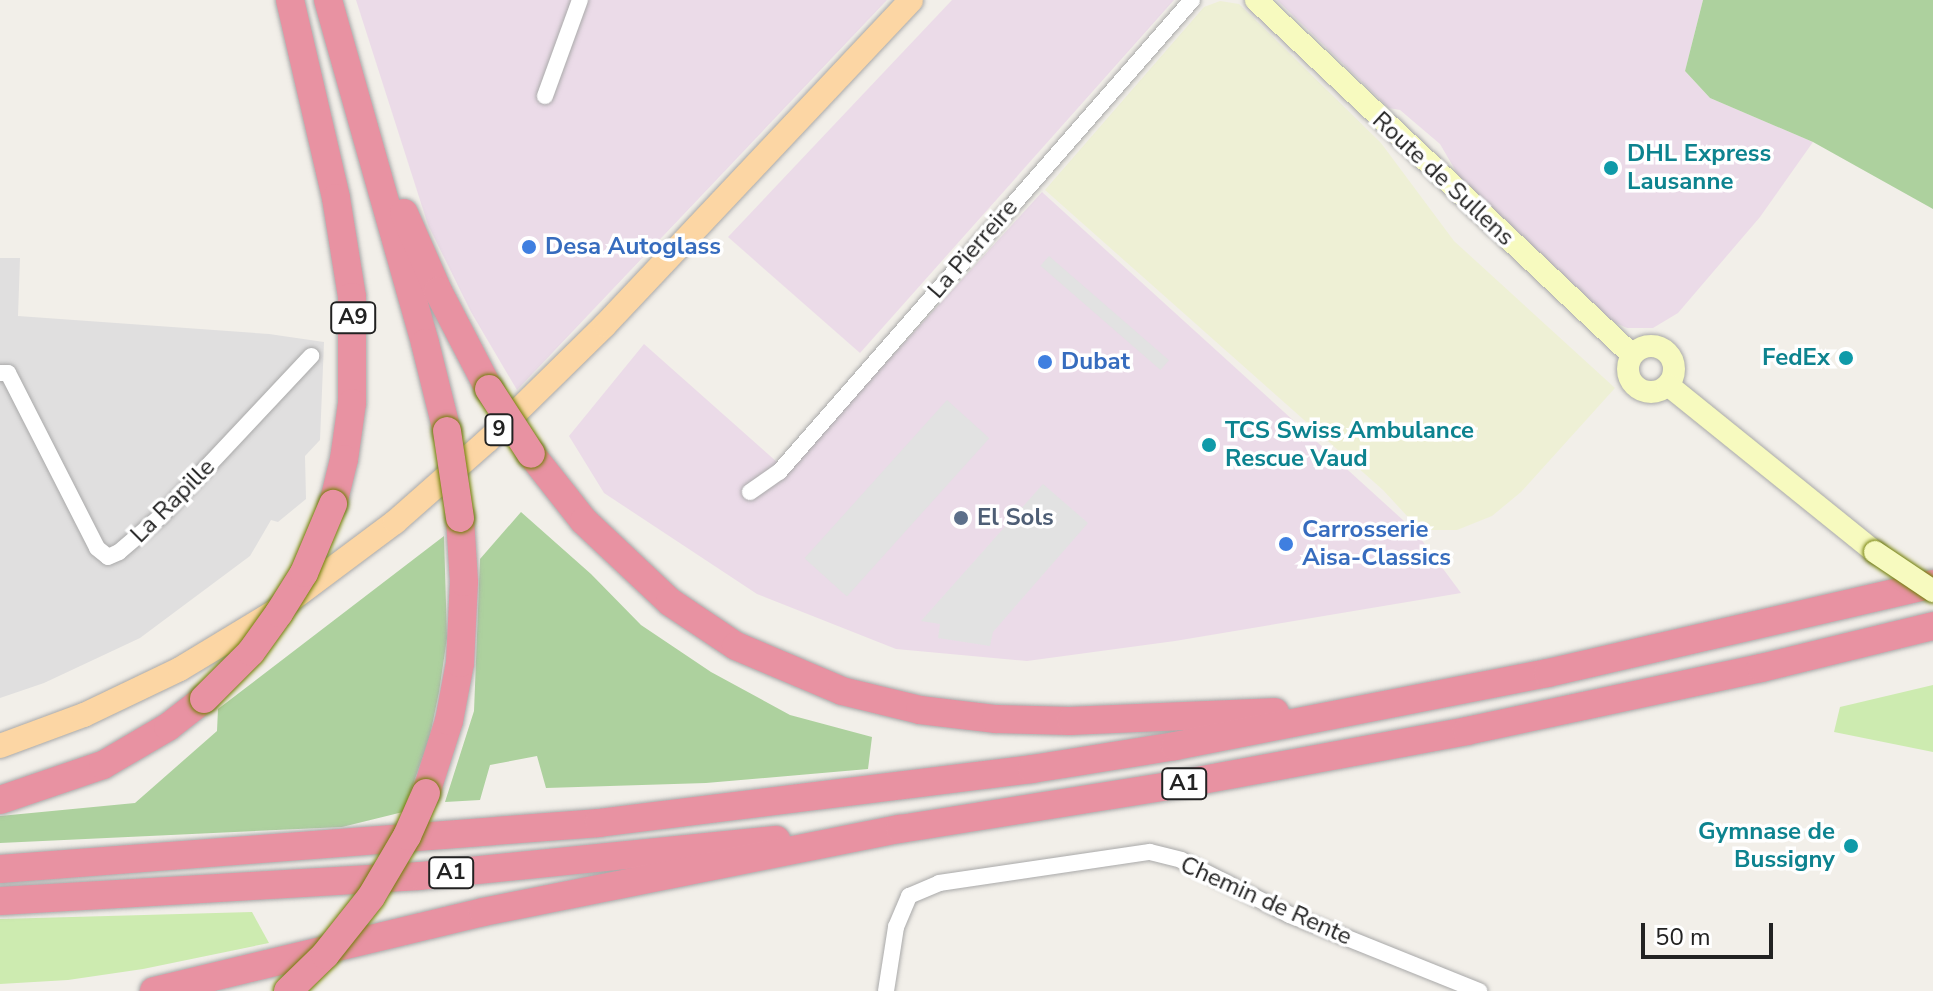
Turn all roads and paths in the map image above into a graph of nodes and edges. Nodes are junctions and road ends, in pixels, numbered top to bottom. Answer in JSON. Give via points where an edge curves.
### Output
{"nodes":[{"id":1,"x":290,"y":0,"type":"edge"},
{"id":2,"x":328,"y":0,"type":"edge"},
{"id":3,"x":580,"y":0,"type":"edge"},
{"id":4,"x":911,"y":0,"type":"edge"},
{"id":5,"x":1192,"y":0,"type":"edge"},
{"id":6,"x":1256,"y":0,"type":"edge"},
{"id":7,"x":350,"y":75,"type":"junction"},
{"id":8,"x":545,"y":96,"type":"dead end"},
{"id":9,"x":1632,"y":355,"type":"junction"},
{"id":10,"x":311,"y":356,"type":"dead end"},
{"id":11,"x":4,"y":373,"type":"edge"},
{"id":12,"x":1668,"y":385,"type":"junction"},
{"id":13,"x":750,"y":492,"type":"dead end"},
{"id":14,"x":1933,"y":584,"type":"edge"},
{"id":15,"x":1933,"y":591,"type":"edge"},
{"id":16,"x":1933,"y":626,"type":"edge"},
{"id":17,"x":1371,"y":707,"type":"junction"},
{"id":18,"x":0,"y":746,"type":"edge"},
{"id":19,"x":0,"y":800,"type":"edge"},
{"id":20,"x":900,"y":829,"type":"junction"},
{"id":21,"x":0,"y":869,"type":"edge"},
{"id":22,"x":0,"y":901,"type":"edge"},
{"id":23,"x":154,"y":991,"type":"edge"},
{"id":24,"x":288,"y":991,"type":"edge"},
{"id":25,"x":886,"y":991,"type":"edge"},
{"id":26,"x":1479,"y":991,"type":"edge"}],
"edges":[{"from":1,"to":19,"type":"highway","number":"A9","bridge":true,"via":[[336,198],[352,297],[352,403],[333,504],[284,606],[251,652],[204,699],[103,765]]},
{"from":2,"to":7,"type":"highway","number":"A9"},
{"from":3,"to":8,"type":"street"},
{"from":4,"to":18,"type":"main road","number":"9","via":[[553,378],[395,522],[276,611],[180,669],[84,715]]},
{"from":5,"to":13,"type":"street","name":"La Pierreire","via":[[779,472]]},
{"from":6,"to":9,"type":"main road","name":"Route de Sullens"},
{"from":7,"to":17,"type":"highway","bridge":true,"via":[[421,255],[489,389],[531,454],[584,521],[670,602],[736,646],[842,691],[920,710],[1033,720]]},
{"from":7,"to":24,"type":"highway","number":"A9","bridge":true,"via":[[447,431],[460,518],[464,609],[449,721],[407,836],[371,897]]},
{"from":9,"to":12,"type":"main road","via":[[1628,368],[1635,386],[1655,392]]},
{"from":9,"to":12,"type":"main road","via":[[1652,345],[1667,351],[1675,371]]},
{"from":10,"to":11,"type":"street","name":"La Rapille","via":[[160,517],[108,557],[97,548]]},
{"from":12,"to":15,"type":"main road","bridge":true,"via":[[1875,552]]},
{"from":14,"to":17,"type":"highway","number":"A1","via":[[1638,654]]},
{"from":16,"to":20,"type":"highway","number":"A1","via":[[1467,731],[1139,792]]},
{"from":17,"to":21,"type":"highway","number":"A1","via":[[1160,748],[782,803],[416,840]]},
{"from":20,"to":22,"type":"highway","number":"A1","via":[[420,876]]},
{"from":20,"to":23,"type":"highway","via":[[470,915]]},
{"from":25,"to":26,"type":"street","name":"Chemin de Rente","via":[[896,927],[909,896],[939,883],[1150,852],[1181,860],[1290,915]]}]}
